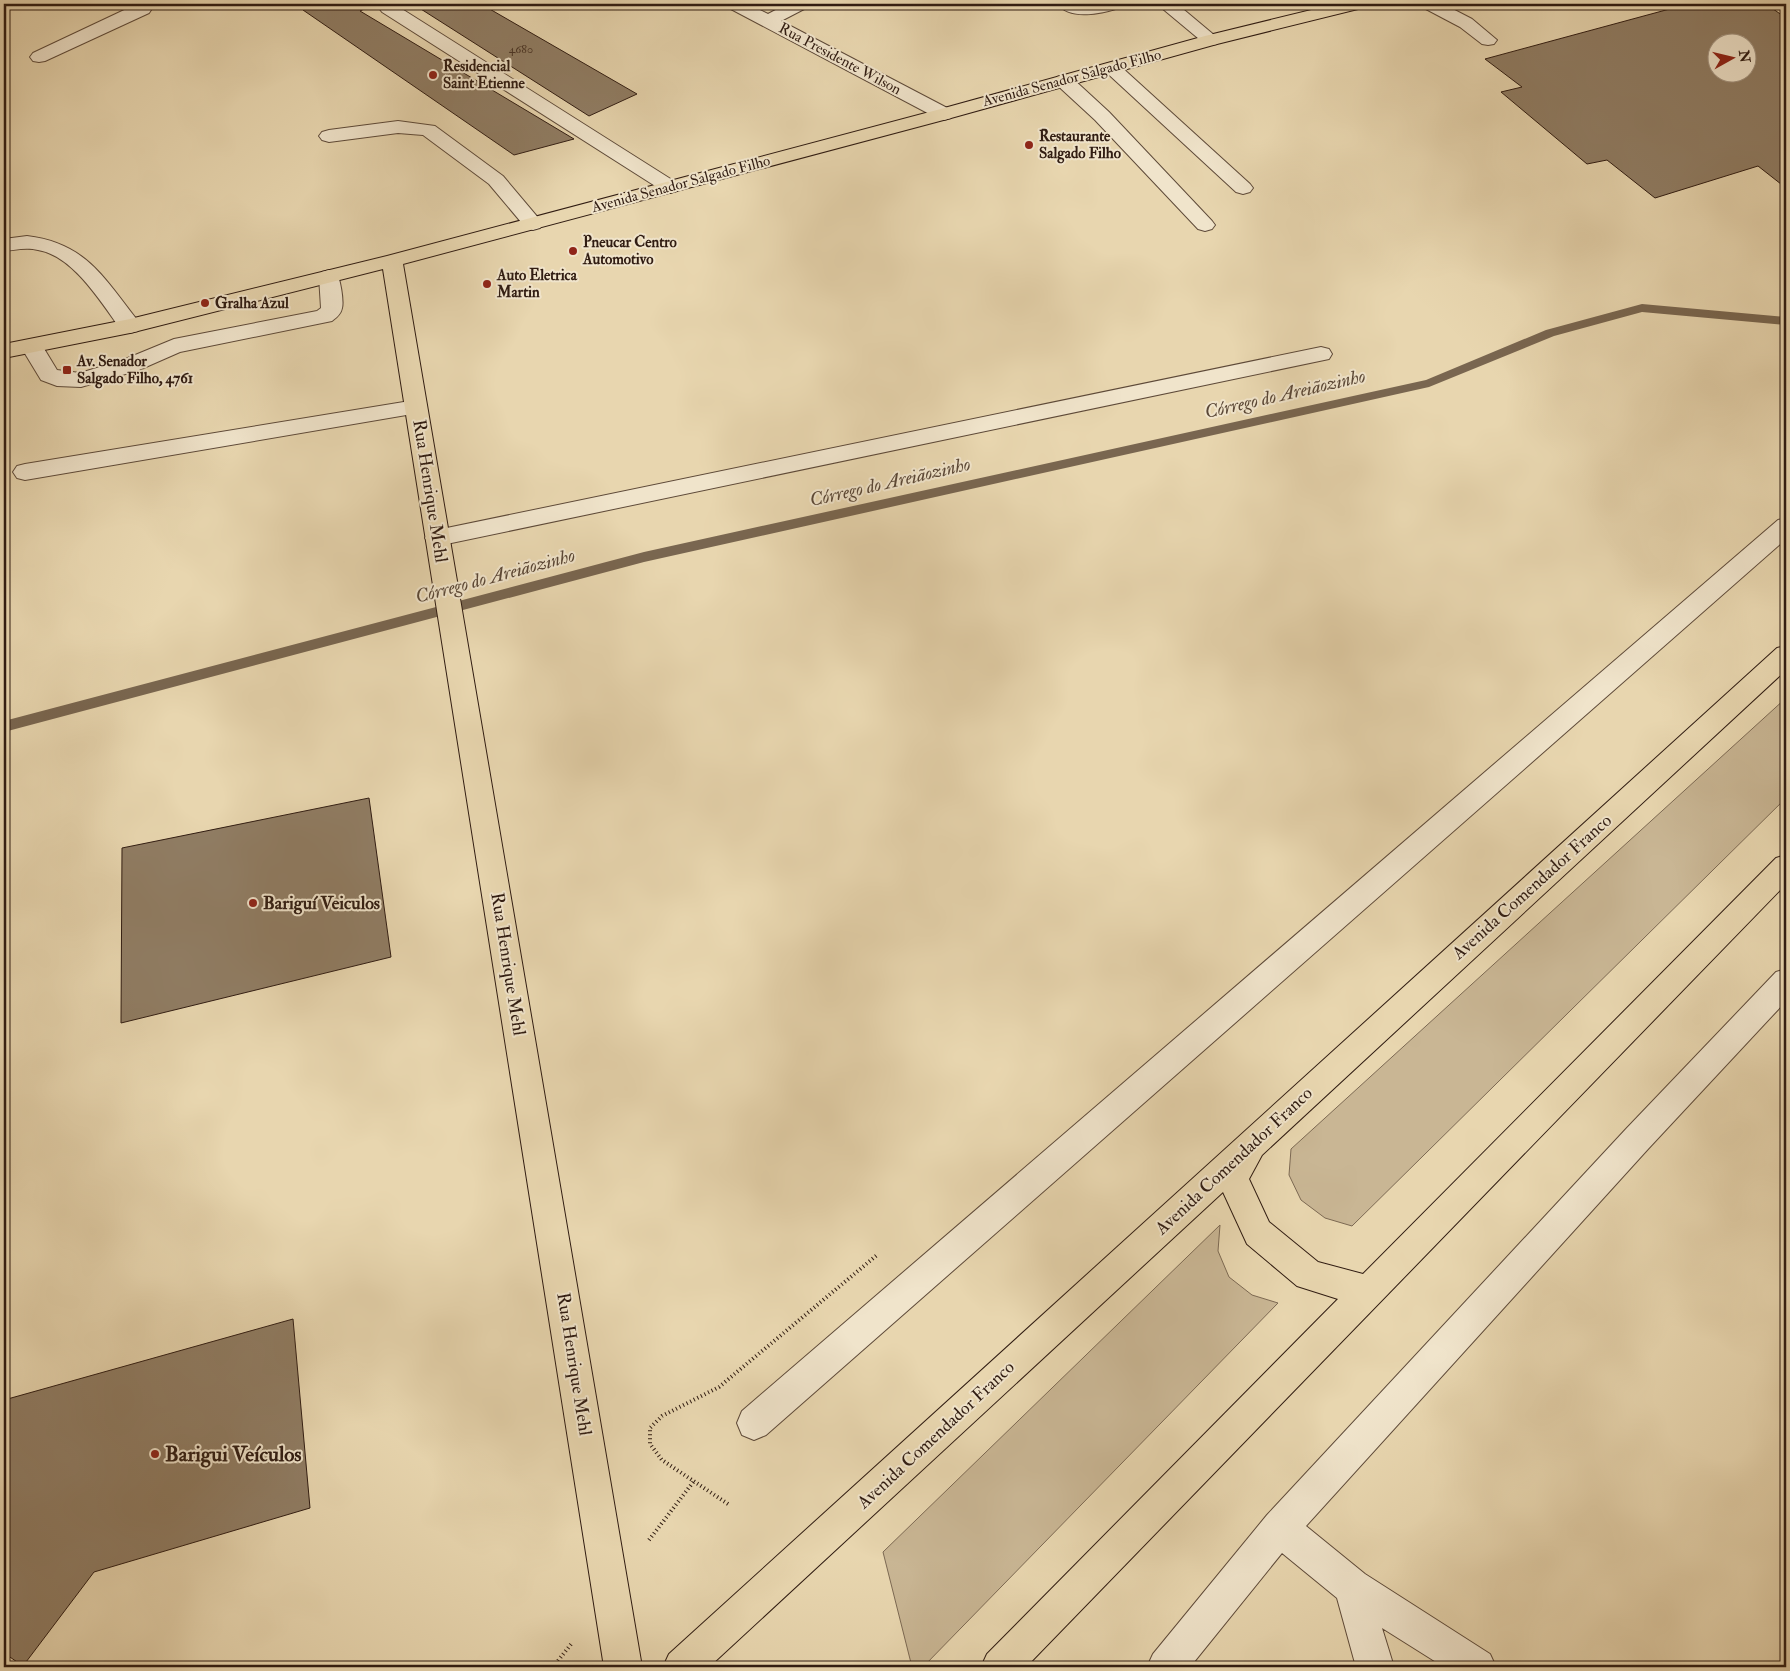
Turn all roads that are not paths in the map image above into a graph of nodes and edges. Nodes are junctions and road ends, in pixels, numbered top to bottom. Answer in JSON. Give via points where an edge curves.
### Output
{"nodes":[{"id":1,"x":146,"y":4,"type":"edge"},
{"id":2,"x":735,"y":4,"type":"edge"},
{"id":3,"x":800,"y":4,"type":"edge"},
{"id":4,"x":1067,"y":4,"type":"edge"},
{"id":5,"x":1113,"y":4,"type":"edge"},
{"id":6,"x":1166,"y":4,"type":"edge"},
{"id":7,"x":1356,"y":4,"type":"edge"},
{"id":8,"x":1430,"y":4,"type":"edge"},
{"id":9,"x":388,"y":8,"type":"dead end"},
{"id":10,"x":769,"y":21,"type":"junction"},
{"id":11,"x":1211,"y":40,"type":"junction"},
{"id":12,"x":1488,"y":40,"type":"dead end"},
{"id":13,"x":38,"y":57,"type":"dead end"},
{"id":14,"x":1112,"y":68,"type":"junction"},
{"id":15,"x":1064,"y":81,"type":"junction"},
{"id":16,"x":944,"y":114,"type":"junction"},
{"id":17,"x":329,"y":136,"type":"dead end"},
{"id":18,"x":670,"y":187,"type":"junction"},
{"id":19,"x":1243,"y":188,"type":"dead end"},
{"id":20,"x":533,"y":224,"type":"junction"},
{"id":21,"x":1205,"y":225,"type":"dead end"},
{"id":22,"x":4,"y":245,"type":"edge"},
{"id":23,"x":392,"y":261,"type":"junction"},
{"id":24,"x":329,"y":276,"type":"junction"},
{"id":25,"x":130,"y":326,"type":"junction"},
{"id":26,"x":32,"y":347,"type":"junction"},
{"id":27,"x":4,"y":351,"type":"edge"},
{"id":28,"x":1321,"y":354,"type":"dead end"},
{"id":29,"x":416,"y":407,"type":"junction"},
{"id":30,"x":25,"y":472,"type":"dead end"},
{"id":31,"x":1786,"y":526,"type":"edge"},
{"id":32,"x":437,"y":538,"type":"junction"},
{"id":33,"x":1786,"y":655,"type":"edge"},
{"id":34,"x":1786,"y":866,"type":"edge"},
{"id":35,"x":1786,"y":982,"type":"edge"},
{"id":36,"x":1256,"y":1141,"type":"junction"},
{"id":37,"x":1369,"y":1292,"type":"junction"},
{"id":38,"x":754,"y":1423,"type":"dead end"},
{"id":39,"x":1280,"y":1528,"type":"junction"},
{"id":40,"x":1352,"y":1587,"type":"junction"},
{"id":41,"x":623,"y":1667,"type":"edge"},
{"id":42,"x":682,"y":1667,"type":"edge"},
{"id":43,"x":1000,"y":1667,"type":"edge"},
{"id":44,"x":1166,"y":1667,"type":"edge"},
{"id":45,"x":1375,"y":1667,"type":"edge"},
{"id":46,"x":1478,"y":1667,"type":"edge"}],
"edges":[{"from":1,"to":13,"type":"street","via":[[143,9]]},
{"from":2,"to":10,"type":"street","name":"Rua Presidente Wilson"},
{"from":3,"to":10,"type":"street"},
{"from":4,"to":5,"type":"street","via":[[1094,10]]},
{"from":6,"to":11,"type":"street"},
{"from":7,"to":11,"type":"main road","name":"Avenida Senador Salgado Filho"},
{"from":8,"to":12,"type":"street","via":[[1466,23]]},
{"from":9,"to":18,"type":"street"},
{"from":10,"to":16,"type":"street","name":"Rua Presidente Wilson"},
{"from":11,"to":14,"type":"main road","name":"Avenida Senador Salgado Filho"},
{"from":14,"to":15,"type":"main road","name":"Avenida Senador Salgado Filho"},
{"from":14,"to":19,"type":"street"},
{"from":15,"to":16,"type":"main road","name":"Avenida Senador Salgado Filho"},
{"from":15,"to":21,"type":"street","via":[[1102,116]]},
{"from":16,"to":18,"type":"main road","name":"Avenida Senador Salgado Filho"},
{"from":17,"to":20,"type":"street","via":[[398,127],[428,130],[496,180]]},
{"from":18,"to":20,"type":"main road","name":"Avenida Senador Salgado Filho"},
{"from":20,"to":23,"type":"main road","name":"Avenida Senador Salgado Filho"},
{"from":22,"to":25,"type":"street","via":[[28,242],[57,248],[80,263]]},
{"from":23,"to":24,"type":"main road","name":"Avenida Senador Salgado Filho"},
{"from":23,"to":29,"type":"main road","name":"Rua Henrique Mehl"},
{"from":24,"to":25,"type":"main road","name":"Avenida Senador Salgado Filho"},
{"from":24,"to":26,"type":"street","via":[[332,308],[324,316],[174,346],[131,365],[81,380],[57,379],[50,375]]},
{"from":25,"to":26,"type":"main road","name":"Avenida Senador Salgado Filho"},
{"from":26,"to":27,"type":"main road","name":"Avenida Senador Salgado Filho"},
{"from":28,"to":32,"type":"street"},
{"from":29,"to":30,"type":"street"},
{"from":29,"to":32,"type":"main road","name":"Rua Henrique Mehl"},
{"from":31,"to":38,"type":"street"},
{"from":32,"to":41,"type":"main road","name":"Rua Henrique Mehl"},
{"from":33,"to":36,"type":"main road","name":"Avenida Comendador Franco"},
{"from":34,"to":37,"type":"main road"},
{"from":35,"to":39,"type":"street","via":[[1610,1168]]},
{"from":36,"to":37,"type":"main road","via":[[1232,1177],[1258,1233],[1309,1275]]},
{"from":36,"to":42,"type":"main road","name":"Avenida Comendador Franco"},
{"from":37,"to":43,"type":"main road"},
{"from":39,"to":40,"type":"street"},
{"from":39,"to":44,"type":"street"},
{"from":40,"to":45,"type":"street"},
{"from":40,"to":46,"type":"street"}]}
